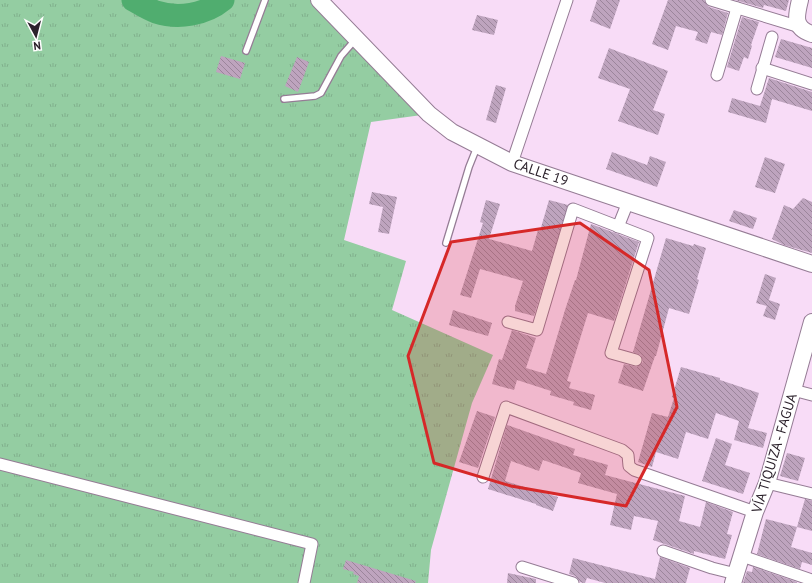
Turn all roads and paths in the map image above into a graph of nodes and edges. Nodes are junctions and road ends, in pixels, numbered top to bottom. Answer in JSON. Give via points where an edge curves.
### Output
{"nodes":[{"id":1,"x":265,"y":0,"type":"edge"},
{"id":2,"x":319,"y":0,"type":"edge"},
{"id":3,"x":567,"y":0,"type":"edge"},
{"id":4,"x":711,"y":0,"type":"edge"},
{"id":5,"x":800,"y":0,"type":"edge"},
{"id":6,"x":737,"y":8,"type":"junction"},
{"id":7,"x":806,"y":30,"type":"edge"},
{"id":8,"x":772,"y":37,"type":"dead end"},
{"id":9,"x":356,"y":38,"type":"junction"},
{"id":10,"x":246,"y":51,"type":"dead end"},
{"id":11,"x":762,"y":68,"type":"junction"},
{"id":12,"x":717,"y":75,"type":"dead end"},
{"id":13,"x":812,"y":84,"type":"edge"},
{"id":14,"x":757,"y":89,"type":"dead end"},
{"id":15,"x":284,"y":99,"type":"dead end"},
{"id":16,"x":478,"y":145,"type":"junction"},
{"id":17,"x":512,"y":163,"type":"junction"},
{"id":18,"x":628,"y":202,"type":"junction"},
{"id":19,"x":618,"y":227,"type":"junction"},
{"id":20,"x":446,"y":243,"type":"dead end"},
{"id":21,"x":812,"y":264,"type":"edge"},
{"id":22,"x":508,"y":322,"type":"dead end"},
{"id":23,"x":812,"y":322,"type":"edge"},
{"id":24,"x":810,"y":339,"type":"edge"},
{"id":25,"x":636,"y":360,"type":"dead end"},
{"id":26,"x":793,"y":390,"type":"junction"},
{"id":27,"x":812,"y":395,"type":"edge"},
{"id":28,"x":0,"y":464,"type":"edge"},
{"id":29,"x":483,"y":477,"type":"dead end"},
{"id":30,"x":767,"y":483,"type":"junction"},
{"id":31,"x":812,"y":494,"type":"edge"},
{"id":32,"x":755,"y":512,"type":"junction"},
{"id":33,"x":663,"y":551,"type":"dead end"},
{"id":34,"x":742,"y":556,"type":"junction"},
{"id":35,"x":522,"y":568,"type":"dead end"},
{"id":36,"x":734,"y":579,"type":"edge"},
{"id":37,"x":812,"y":580,"type":"edge"},
{"id":38,"x":304,"y":583,"type":"edge"},
{"id":39,"x":573,"y":583,"type":"edge"}],
"edges":[{"from":1,"to":10,"type":"lane"},
{"from":2,"to":9,"type":"street","name":"CALLE 19"},
{"from":3,"to":17,"type":"street"},
{"from":4,"to":6,"type":"street"},
{"from":5,"to":7,"type":"street","via":[[796,19]]},
{"from":6,"to":7,"type":"street"},
{"from":6,"to":12,"type":"street"},
{"from":8,"to":11,"type":"street"},
{"from":9,"to":15,"type":"lane","via":[[341,56],[321,93],[315,96]]},
{"from":9,"to":16,"type":"street","name":"CALLE 19","via":[[429,114],[452,132]]},
{"from":11,"to":13,"type":"street"},
{"from":11,"to":14,"type":"street"},
{"from":16,"to":17,"type":"street","name":"CALLE 19"},
{"from":16,"to":20,"type":"lane","via":[[468,167]]},
{"from":17,"to":18,"type":"street","name":"CALLE 19"},
{"from":18,"to":19,"type":"street"},
{"from":18,"to":21,"type":"street","name":"CALLE 19"},
{"from":19,"to":22,"type":"street","via":[[573,209],[537,330]]},
{"from":19,"to":25,"type":"street","via":[[648,238],[611,353]]},
{"from":23,"to":24,"type":"street","name":"VÍA TIQUIZA - FAGUA"},
{"from":24,"to":26,"type":"street","name":"VÍA TIQUIZA - FAGUA"},
{"from":26,"to":27,"type":"street"},
{"from":26,"to":30,"type":"street","name":"VÍA TIQUIZA - FAGUA"},
{"from":28,"to":38,"type":"street","via":[[312,544]]},
{"from":29,"to":32,"type":"street","via":[[506,407],[622,450],[628,455],[628,466],[634,470]]},
{"from":30,"to":31,"type":"street"},
{"from":30,"to":32,"type":"street","name":"VÍA TIQUIZA - FAGUA"},
{"from":32,"to":34,"type":"street","name":"VÍA TIQUIZA - FAGUA"},
{"from":33,"to":36,"type":"street","via":[[712,568]]},
{"from":34,"to":36,"type":"street","name":"VÍA TIQUIZA - FAGUA"},
{"from":34,"to":37,"type":"street"},
{"from":35,"to":39,"type":"street"}]}
